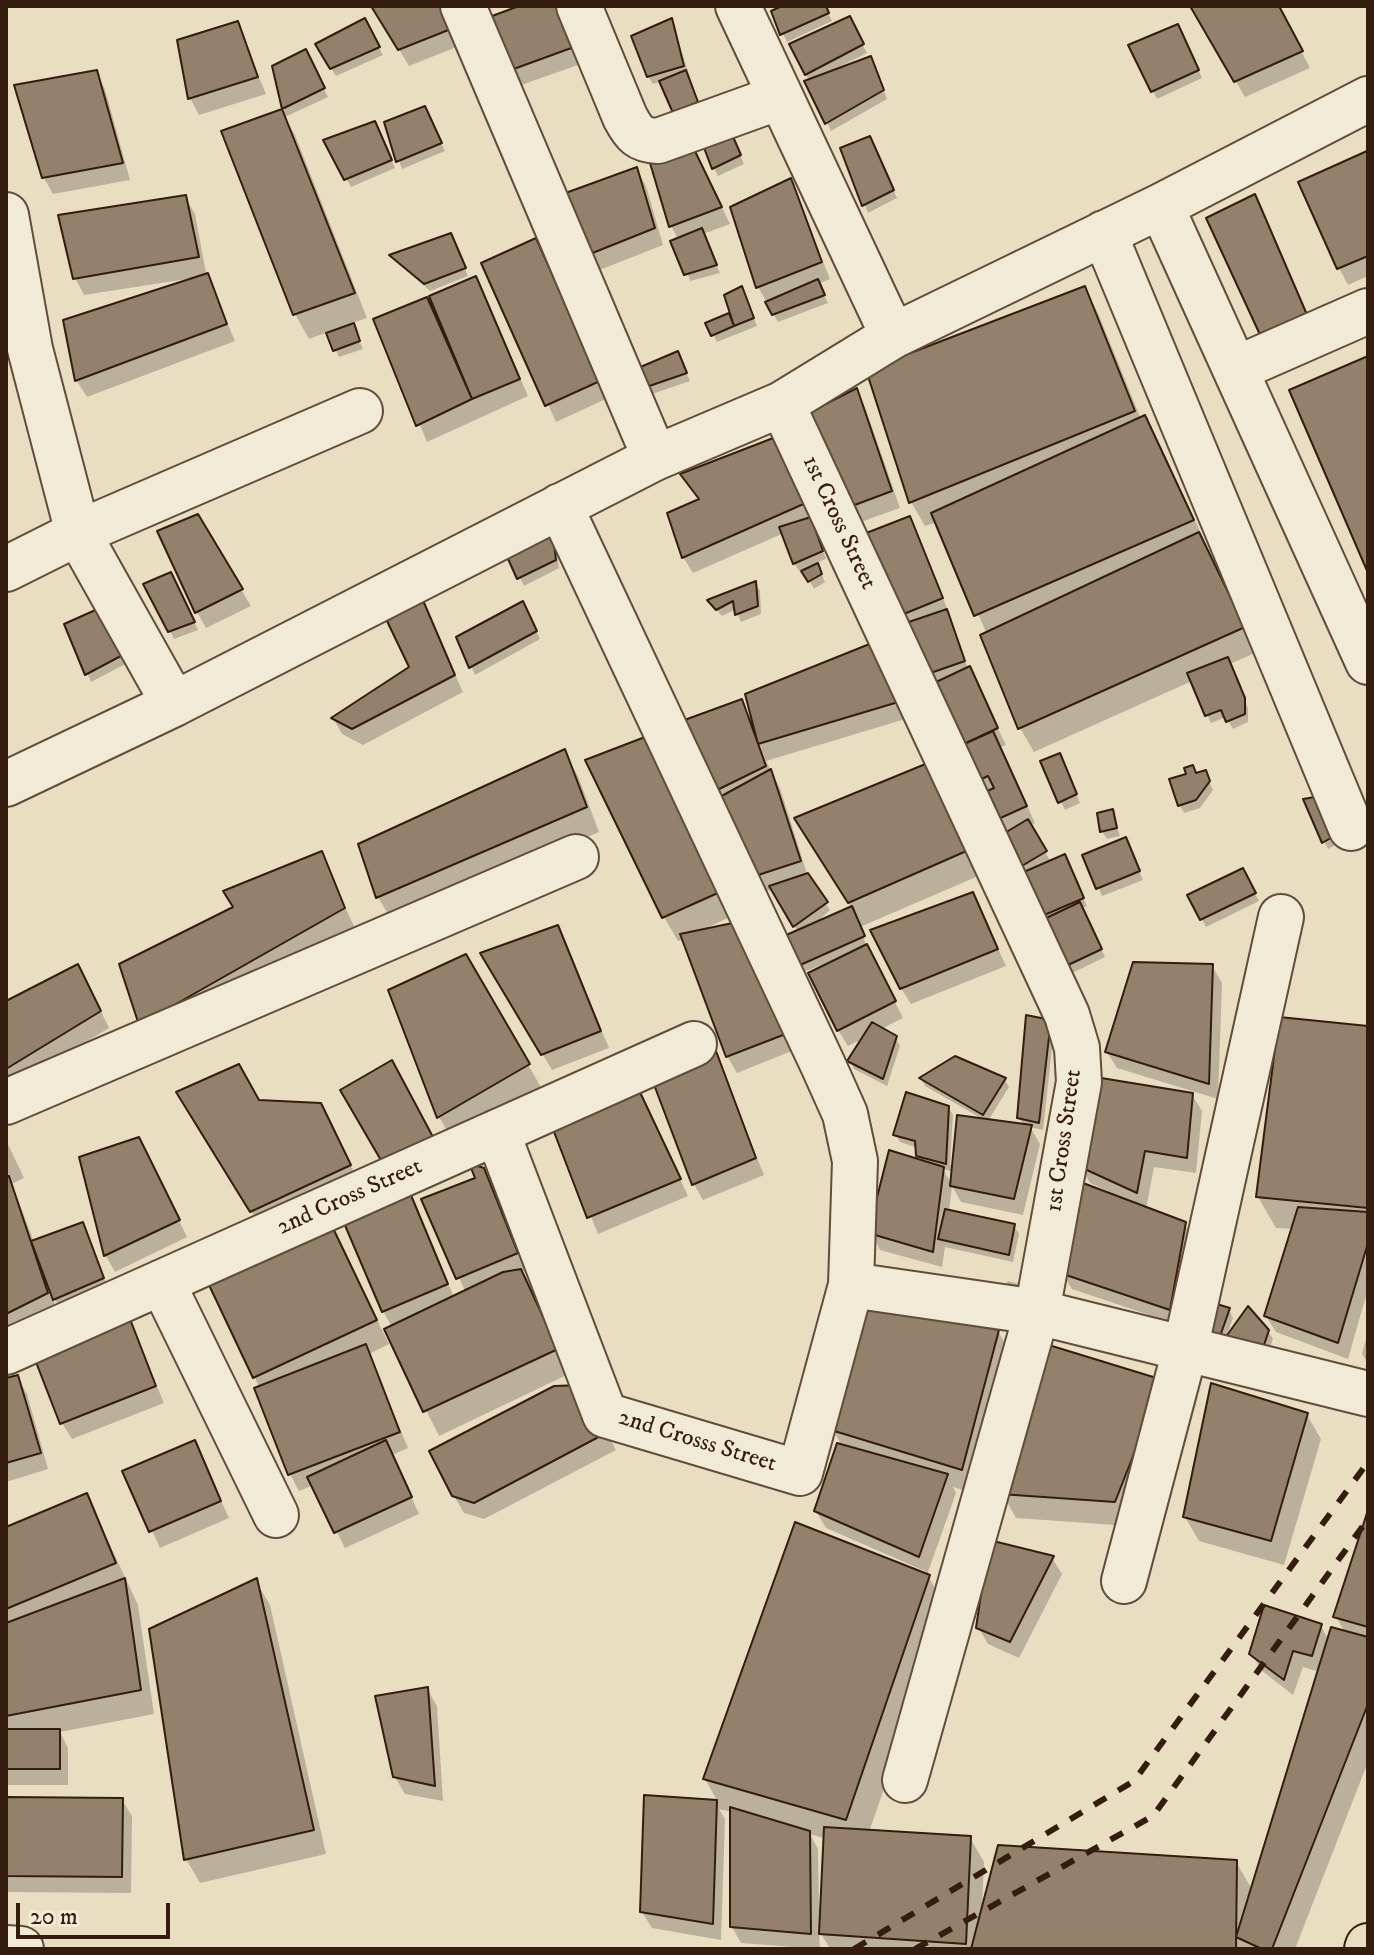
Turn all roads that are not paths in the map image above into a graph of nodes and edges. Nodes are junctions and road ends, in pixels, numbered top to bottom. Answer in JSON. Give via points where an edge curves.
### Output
{"nodes":[{"id":1,"x":463,"y":6,"type":"edge"},
{"id":2,"x":579,"y":6,"type":"edge"},
{"id":3,"x":738,"y":6,"type":"edge"},
{"id":4,"x":780,"y":97,"type":"junction"},
{"id":5,"x":1368,"y":99,"type":"edge"},
{"id":6,"x":1161,"y":206,"type":"junction"},
{"id":7,"x":6,"y":215,"type":"edge"},
{"id":8,"x":1104,"y":233,"type":"junction"},
{"id":9,"x":1368,"y":311,"type":"edge"},
{"id":10,"x":893,"y":336,"type":"junction"},
{"id":11,"x":1236,"y":369,"type":"junction"},
{"id":12,"x":782,"y":404,"type":"junction"},
{"id":13,"x":360,"y":411,"type":"dead end"},
{"id":14,"x":655,"y":458,"type":"junction"},
{"id":15,"x":560,"y":506,"type":"junction"},
{"id":16,"x":78,"y":533,"type":"junction"},
{"id":17,"x":6,"y":569,"type":"edge"},
{"id":18,"x":1368,"y":662,"type":"edge"},
{"id":19,"x":174,"y":704,"type":"junction"},
{"id":20,"x":6,"y":784,"type":"edge"},
{"id":21,"x":1351,"y":828,"type":"dead end"},
{"id":22,"x":576,"y":857,"type":"dead end"},
{"id":23,"x":1281,"y":917,"type":"dead end"},
{"id":24,"x":694,"y":1044,"type":"dead end"},
{"id":25,"x":6,"y":1102,"type":"edge"},
{"id":26,"x":497,"y":1132,"type":"junction"},
{"id":27,"x":162,"y":1282,"type":"junction"},
{"id":28,"x":851,"y":1285,"type":"junction"},
{"id":29,"x":1037,"y":1312,"type":"junction"},
{"id":30,"x":1185,"y":1350,"type":"junction"},
{"id":31,"x":6,"y":1352,"type":"edge"},
{"id":32,"x":1368,"y":1394,"type":"edge"},
{"id":33,"x":276,"y":1515,"type":"dead end"},
{"id":34,"x":1124,"y":1581,"type":"dead end"},
{"id":35,"x":905,"y":1780,"type":"dead end"},
{"id":36,"x":6,"y":1948,"type":"edge"},
{"id":37,"x":21,"y":1949,"type":"edge"}],
"edges":[{"from":1,"to":14,"type":"street"},
{"from":2,"to":4,"type":"street","via":[[625,117],[634,135],[645,140],[658,141]]},
{"from":3,"to":4,"type":"street"},
{"from":4,"to":10,"type":"street"},
{"from":5,"to":6,"type":"street"},
{"from":6,"to":8,"type":"street"},
{"from":6,"to":11,"type":"street"},
{"from":7,"to":16,"type":"street","via":[[30,349]]},
{"from":8,"to":10,"type":"street"},
{"from":8,"to":21,"type":"street"},
{"from":9,"to":11,"type":"street"},
{"from":10,"to":12,"type":"street"},
{"from":11,"to":18,"type":"street"},
{"from":12,"to":14,"type":"street"},
{"from":12,"to":29,"type":"street","name":"1st Cross Street","via":[[1067,1015],[1077,1048],[1079,1082]]},
{"from":13,"to":16,"type":"street"},
{"from":14,"to":15,"type":"street"},
{"from":15,"to":19,"type":"street"},
{"from":15,"to":28,"type":"street","via":[[845,1114],[855,1161]]},
{"from":16,"to":17,"type":"street"},
{"from":16,"to":19,"type":"street"},
{"from":19,"to":20,"type":"street"},
{"from":22,"to":25,"type":"street"},
{"from":23,"to":30,"type":"street"},
{"from":24,"to":26,"type":"street","name":"2nd Cross Street"},
{"from":26,"to":27,"type":"street","name":"2nd Cross Street"},
{"from":26,"to":28,"type":"street","name":"2nd Crosss Street","via":[[605,1415],[800,1473]]},
{"from":27,"to":31,"type":"street","name":"2nd Cross Street"},
{"from":27,"to":33,"type":"street"},
{"from":28,"to":29,"type":"street"},
{"from":29,"to":30,"type":"street"},
{"from":29,"to":35,"type":"street","name":"1st Cross Street"},
{"from":30,"to":32,"type":"street"},
{"from":30,"to":34,"type":"street"},
{"from":36,"to":37,"type":"street"}]}
